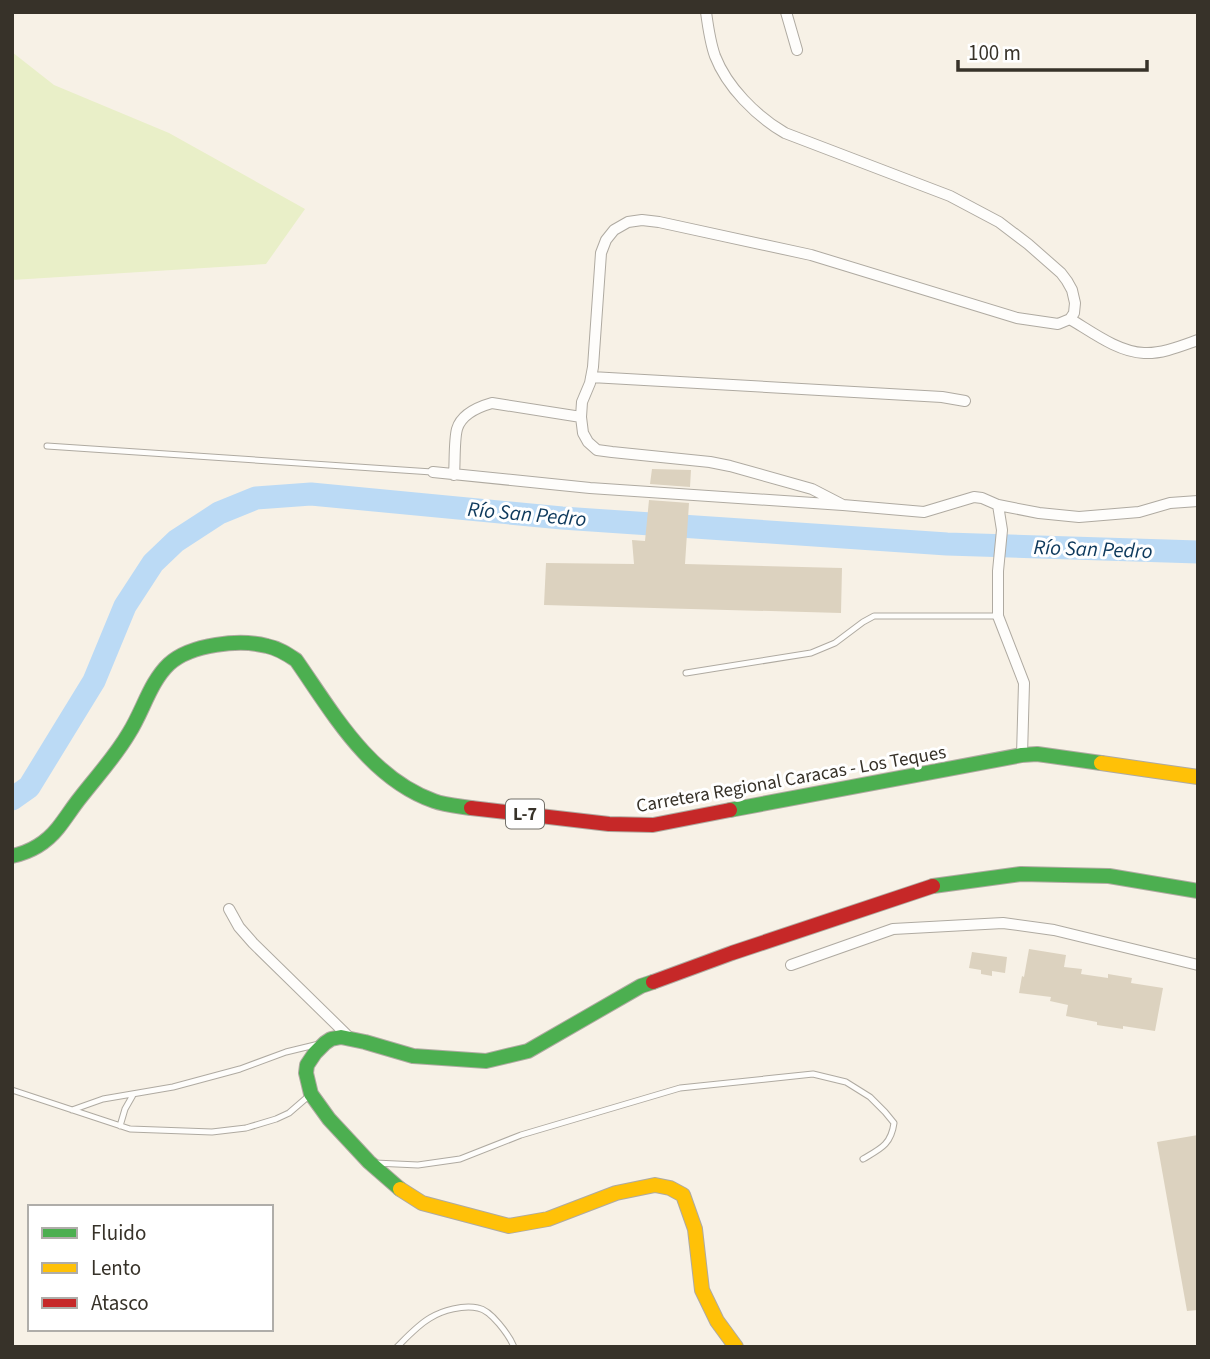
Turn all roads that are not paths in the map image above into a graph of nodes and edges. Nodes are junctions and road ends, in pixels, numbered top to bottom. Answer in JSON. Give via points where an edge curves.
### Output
{"nodes":[{"id":1,"x":706,"y":12,"type":"edge"},
{"id":2,"x":786,"y":12,"type":"edge"},
{"id":3,"x":797,"y":50,"type":"dead end"},
{"id":4,"x":1070,"y":319,"type":"junction"},
{"id":5,"x":1198,"y":340,"type":"edge"},
{"id":6,"x":591,"y":377,"type":"junction"},
{"id":7,"x":965,"y":401,"type":"dead end"},
{"id":8,"x":581,"y":417,"type":"junction"},
{"id":9,"x":47,"y":446,"type":"dead end"},
{"id":10,"x":433,"y":472,"type":"joint"},
{"id":11,"x":454,"y":475,"type":"junction"},
{"id":12,"x":1198,"y":501,"type":"edge"},
{"id":13,"x":844,"y":505,"type":"junction"},
{"id":14,"x":998,"y":505,"type":"junction"},
{"id":15,"x":998,"y":616,"type":"junction"},
{"id":16,"x":686,"y":673,"type":"dead end"},
{"id":17,"x":1022,"y":755,"type":"junction"},
{"id":18,"x":1198,"y":777,"type":"edge"},
{"id":19,"x":12,"y":856,"type":"edge"},
{"id":20,"x":1198,"y":891,"type":"edge"},
{"id":21,"x":229,"y":909,"type":"dead end"},
{"id":22,"x":791,"y":965,"type":"dead end"},
{"id":23,"x":1198,"y":965,"type":"edge"},
{"id":24,"x":350,"y":1038,"type":"junction"},
{"id":25,"x":325,"y":1042,"type":"junction"},
{"id":26,"x":12,"y":1090,"type":"edge"},
{"id":27,"x":311,"y":1094,"type":"junction"},
{"id":28,"x":133,"y":1095,"type":"junction"},
{"id":29,"x":72,"y":1110,"type":"junction"},
{"id":30,"x":120,"y":1126,"type":"junction"},
{"id":31,"x":863,"y":1159,"type":"dead end"},
{"id":32,"x":369,"y":1162,"type":"junction"},
{"id":33,"x":397,"y":1347,"type":"edge"},
{"id":34,"x":514,"y":1347,"type":"edge"},
{"id":35,"x":736,"y":1347,"type":"edge"}],
"edges":[{"from":1,"to":4,"type":"street","via":[[724,74],[772,126],[950,196],[999,222],[1067,281],[1075,303]]},
{"from":2,"to":3,"type":"street"},
{"from":4,"to":5,"type":"street","via":[[1117,346],[1144,353]]},
{"from":4,"to":6,"type":"street","via":[[1058,324],[1017,318],[811,255],[642,220],[614,230],[601,253]]},
{"from":6,"to":7,"type":"street"},
{"from":6,"to":8,"type":"street"},
{"from":8,"to":11,"type":"street","via":[[481,406],[457,428]]},
{"from":8,"to":13,"type":"street","via":[[583,433],[597,450],[710,461],[812,489]]},
{"from":9,"to":10,"type":"lane"},
{"from":10,"to":11,"type":"street"},
{"from":11,"to":13,"type":"street"},
{"from":12,"to":14,"type":"street","via":[[1121,515],[1079,517]]},
{"from":13,"to":14,"type":"street","via":[[924,512],[974,497]]},
{"from":14,"to":15,"type":"street","via":[[1002,530]]},
{"from":15,"to":16,"type":"lane","via":[[874,616],[835,643],[811,653]]},
{"from":15,"to":17,"type":"street","via":[[1024,683]]},
{"from":17,"to":18,"type":"street","name":"Carretera Regional Caracas - Los Teques","number":"L-7"},
{"from":17,"to":19,"type":"street","name":"Carretera Regional Caracas - Los Teques","number":"L-7","via":[[653,825],[456,806],[402,786],[373,763],[287,653],[245,642],[205,646],[167,667],[112,759],[48,838]]},
{"from":20,"to":24,"type":"street","via":[[1109,876],[1021,874],[933,886],[641,986],[528,1051],[486,1061],[413,1056]]},
{"from":21,"to":24,"type":"street","via":[[253,943]]},
{"from":22,"to":23,"type":"street","via":[[893,929],[1003,923],[1054,930]]},
{"from":24,"to":25,"type":"street"},
{"from":25,"to":27,"type":"street","via":[[307,1065]]},
{"from":25,"to":28,"type":"lane"},
{"from":26,"to":29,"type":"lane"},
{"from":27,"to":30,"type":"lane","via":[[276,1119],[229,1131]]},
{"from":27,"to":32,"type":"street"},
{"from":28,"to":29,"type":"lane"},
{"from":28,"to":30,"type":"lane"},
{"from":29,"to":30,"type":"lane"},
{"from":31,"to":32,"type":"lane","via":[[888,1143],[894,1123],[870,1097],[846,1082],[813,1074],[680,1088],[521,1135],[460,1159],[418,1165]]},
{"from":32,"to":35,"type":"street","via":[[422,1203],[509,1226],[548,1219],[616,1193],[655,1185],[670,1188],[683,1195],[695,1229],[702,1290]]},
{"from":33,"to":34,"type":"lane","via":[[441,1312],[479,1307],[489,1313]]}]}
